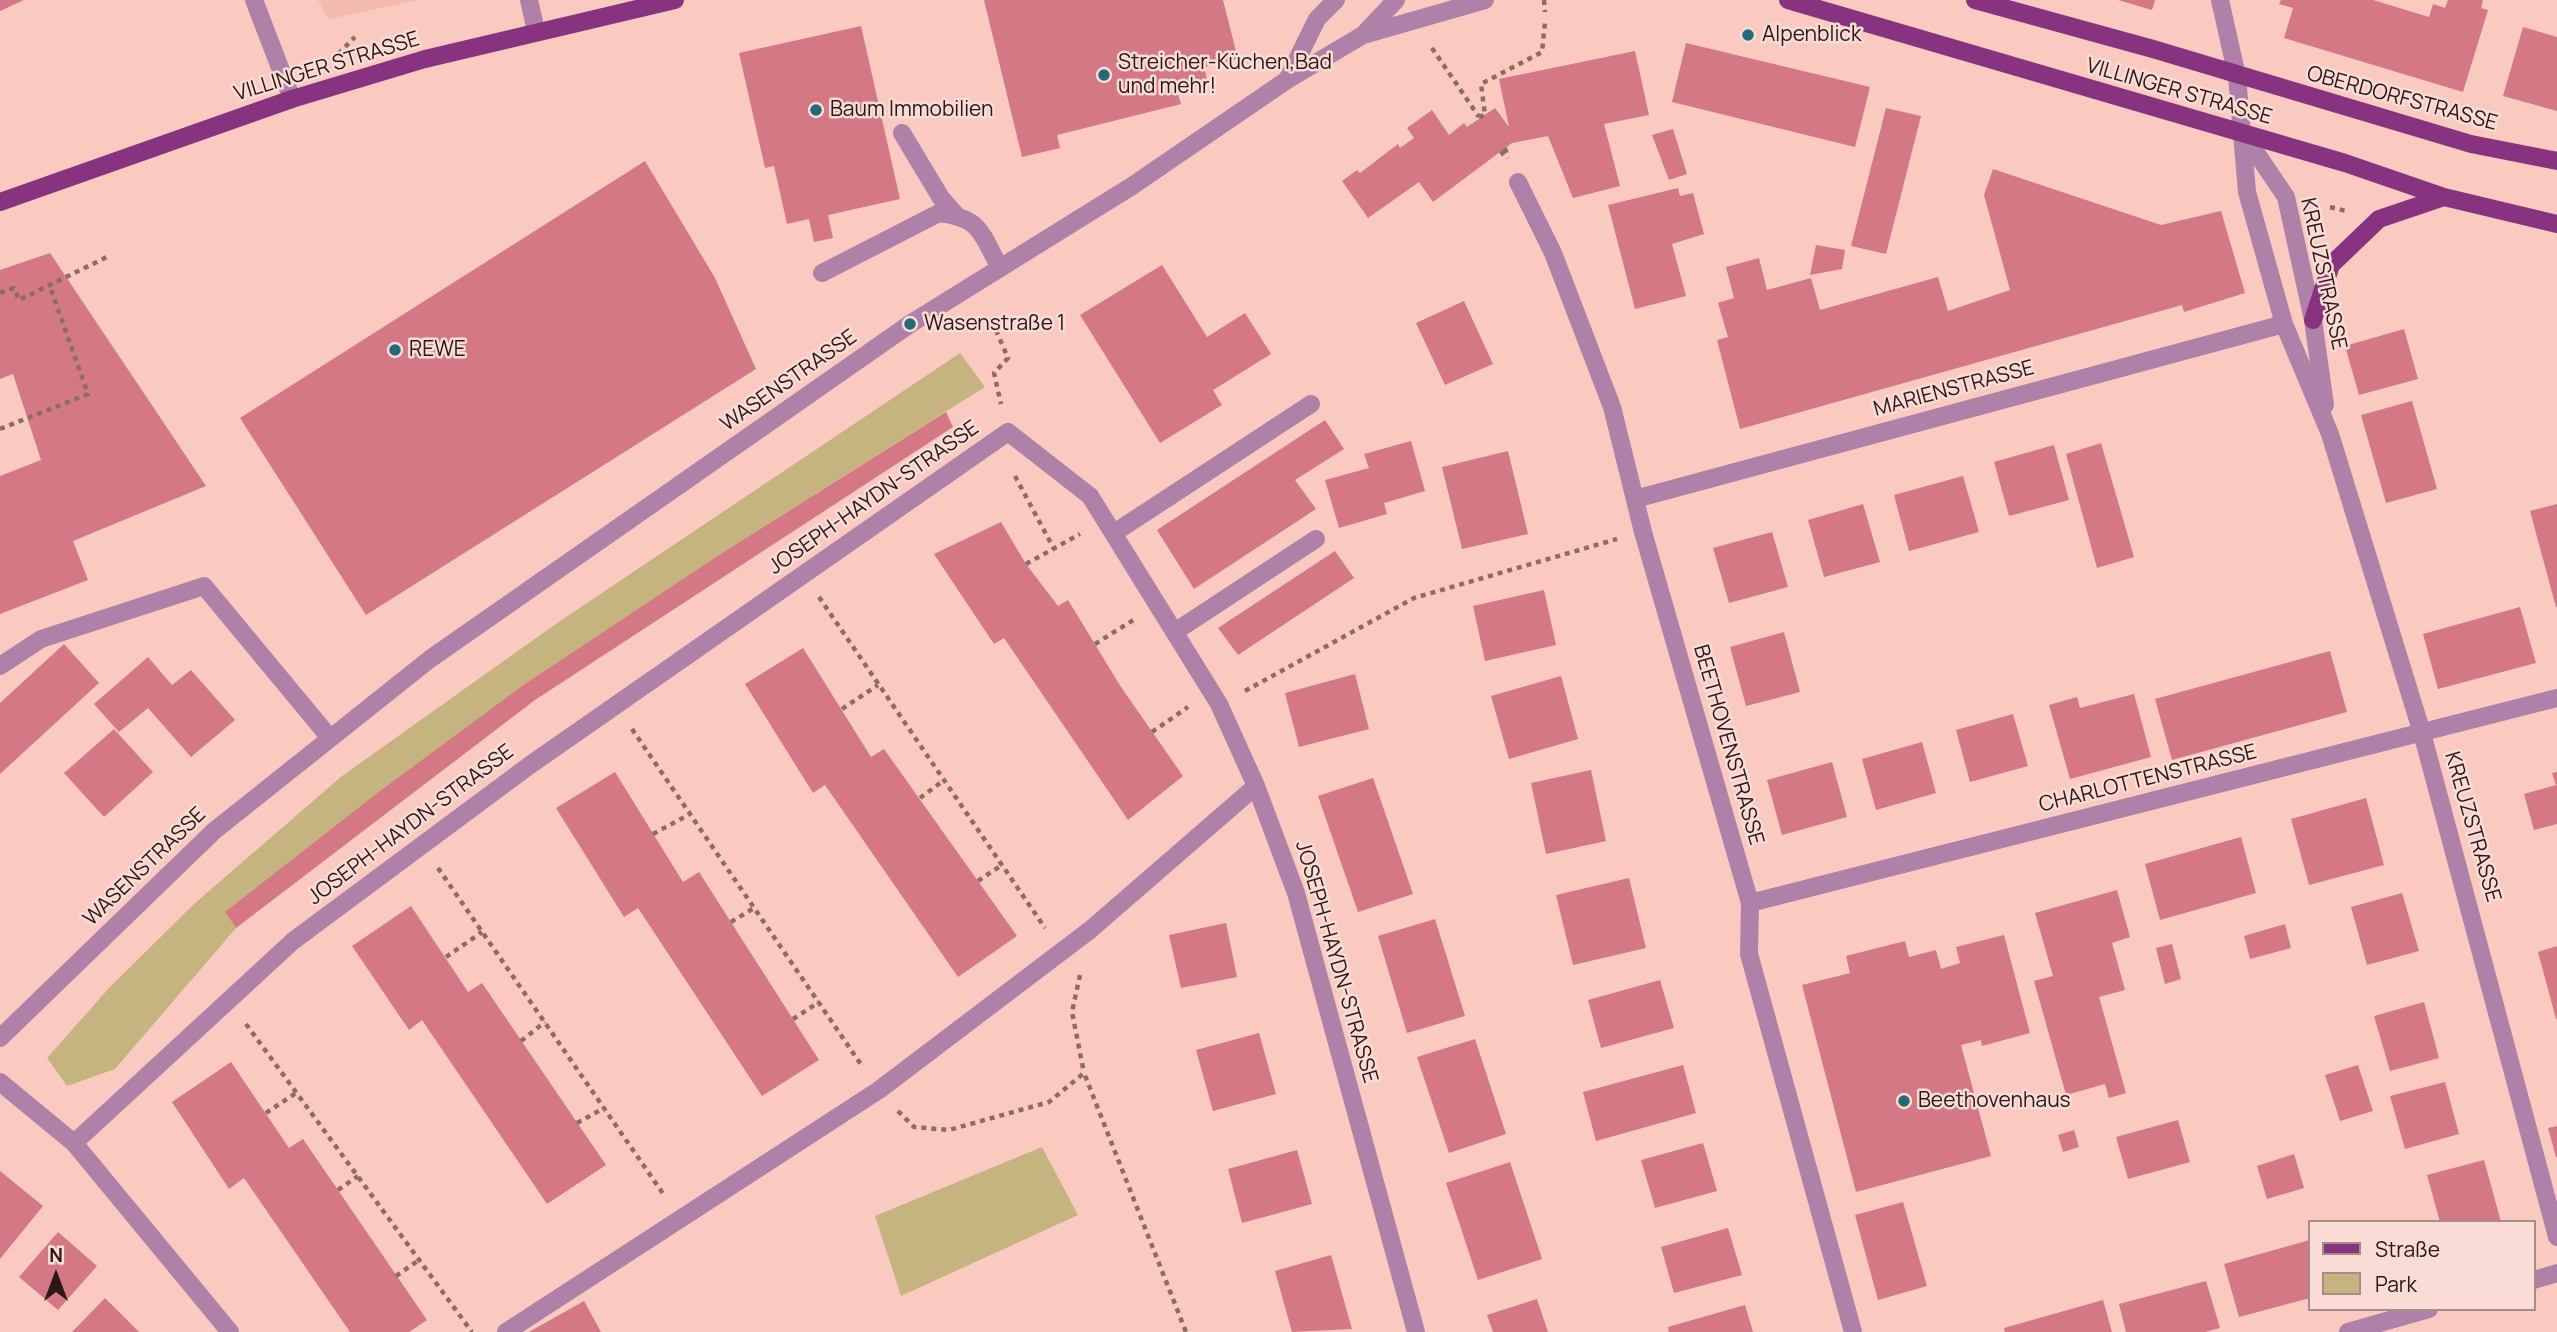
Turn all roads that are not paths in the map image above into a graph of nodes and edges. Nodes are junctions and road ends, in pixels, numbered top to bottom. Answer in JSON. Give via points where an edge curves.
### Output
{"nodes":[{"id":1,"x":254,"y":0,"type":"edge"},
{"id":2,"x":529,"y":0,"type":"edge"},
{"id":3,"x":675,"y":0,"type":"edge"},
{"id":4,"x":1320,"y":0,"type":"edge"},
{"id":5,"x":1336,"y":0,"type":"edge"},
{"id":6,"x":1395,"y":0,"type":"edge"},
{"id":7,"x":1485,"y":0,"type":"edge"},
{"id":8,"x":1788,"y":0,"type":"edge"},
{"id":9,"x":1975,"y":0,"type":"edge"},
{"id":10,"x":2220,"y":0,"type":"edge"},
{"id":11,"x":1317,"y":19,"type":"junction"},
{"id":12,"x":536,"y":31,"type":"junction"},
{"id":13,"x":1363,"y":35,"type":"junction"},
{"id":14,"x":2237,"y":76,"type":"junction"},
{"id":15,"x":1287,"y":80,"type":"junction"},
{"id":16,"x":292,"y":99,"type":"junction"},
{"id":17,"x":902,"y":133,"type":"dead end"},
{"id":18,"x":2244,"y":135,"type":"junction"},
{"id":19,"x":2557,"y":161,"type":"edge"},
{"id":20,"x":1518,"y":182,"type":"dead end"},
{"id":21,"x":2444,"y":197,"type":"junction"},
{"id":22,"x":0,"y":202,"type":"edge"},
{"id":23,"x":957,"y":215,"type":"junction"},
{"id":24,"x":2557,"y":224,"type":"edge"},
{"id":25,"x":1000,"y":268,"type":"junction"},
{"id":26,"x":822,"y":273,"type":"dead end"},
{"id":27,"x":2313,"y":320,"type":"junction"},
{"id":28,"x":2284,"y":324,"type":"junction"},
{"id":29,"x":1311,"y":404,"type":"dead end"},
{"id":30,"x":2330,"y":433,"type":"junction"},
{"id":31,"x":1635,"y":499,"type":"junction"},
{"id":32,"x":1110,"y":527,"type":"junction"},
{"id":33,"x":1316,"y":539,"type":"dead end"},
{"id":34,"x":1176,"y":631,"type":"junction"},
{"id":35,"x":0,"y":666,"type":"edge"},
{"id":36,"x":2557,"y":698,"type":"edge"},
{"id":37,"x":2422,"y":733,"type":"junction"},
{"id":38,"x":330,"y":738,"type":"junction"},
{"id":39,"x":1256,"y":786,"type":"junction"},
{"id":40,"x":1750,"y":903,"type":"junction"},
{"id":41,"x":0,"y":1038,"type":"edge"},
{"id":42,"x":0,"y":1082,"type":"edge"},
{"id":43,"x":74,"y":1143,"type":"junction"},
{"id":44,"x":2557,"y":1237,"type":"edge"},
{"id":45,"x":2557,"y":1273,"type":"edge"},
{"id":46,"x":2536,"y":1279,"type":"edge"},
{"id":47,"x":2422,"y":1311,"type":"edge"},
{"id":48,"x":230,"y":1332,"type":"edge"},
{"id":49,"x":506,"y":1332,"type":"edge"},
{"id":50,"x":1416,"y":1332,"type":"edge"},
{"id":51,"x":1853,"y":1332,"type":"edge"},
{"id":52,"x":2348,"y":1332,"type":"edge"}],
"edges":[{"from":1,"to":16,"type":"street"},
{"from":2,"to":12,"type":"street"},
{"from":3,"to":12,"type":"main road","name":"VILLINGER STRASSE"},
{"from":4,"to":11,"type":"street","name":"WASENSTRASSE"},
{"from":5,"to":11,"type":"street","name":"WASENSTRASSE"},
{"from":6,"to":13,"type":"street","name":"WASENSTRASSE"},
{"from":7,"to":13,"type":"street","name":"WASENSTRASSE"},
{"from":8,"to":18,"type":"main road","name":"VILLINGER STRASSE"},
{"from":9,"to":14,"type":"main road","name":"VILLINGER STRASSE"},
{"from":10,"to":14,"type":"street","name":"KREUZSTRASSE"},
{"from":11,"to":15,"type":"street","name":"WASENSTRASSE"},
{"from":12,"to":16,"type":"main road","name":"VILLINGER STRASSE"},
{"from":13,"to":15,"type":"street","name":"WASENSTRASSE"},
{"from":14,"to":18,"type":"street","name":"KREUZSTRASSE"},
{"from":14,"to":19,"type":"main road","name":"OBERDORFSTRASSE","via":[[2471,144]]},
{"from":15,"to":25,"type":"street","name":"WASENSTRASSE","via":[[1132,186]]},
{"from":16,"to":22,"type":"main road","name":"VILLINGER STRASSE"},
{"from":17,"to":23,"type":"street","via":[[941,198]]},
{"from":18,"to":21,"type":"main road","name":"VILLINGER STRASSE"},
{"from":18,"to":27,"type":"street","name":"KREUZSTRASSE","via":[[2286,197]]},
{"from":18,"to":28,"type":"street","name":"KREUZSTRASSE","via":[[2247,192]]},
{"from":20,"to":31,"type":"street","name":"BEETHOVENSTRASSE","via":[[1553,253],[1612,407]]},
{"from":21,"to":24,"type":"main road","name":"VILLINGER STRASSE"},
{"from":21,"to":27,"type":"main road","via":[[2379,219],[2331,265]]},
{"from":23,"to":25,"type":"street","via":[[975,223]]},
{"from":23,"to":26,"type":"street","via":[[939,213]]},
{"from":25,"to":38,"type":"street","name":"WASENSTRASSE","via":[[909,324],[441,651]]},
{"from":27,"to":30,"type":"street","name":"KREUZSTRASSE"},
{"from":28,"to":30,"type":"street","name":"KREUZSTRASSE"},
{"from":28,"to":31,"type":"street","name":"MARIENSTRASSE"},
{"from":29,"to":32,"type":"street"},
{"from":30,"to":37,"type":"street","name":"KREUZSTRASSE"},
{"from":31,"to":40,"type":"street","name":"BEETHOVENSTRASSE"},
{"from":32,"to":34,"type":"street","name":"JOSEPH-HAYDN-STRASSE"},
{"from":32,"to":43,"type":"street","name":"JOSEPH-HAYDN-STRASSE","via":[[1090,496],[1002,436],[616,706],[293,941]]},
{"from":33,"to":34,"type":"street"},
{"from":34,"to":39,"type":"street","name":"JOSEPH-HAYDN-STRASSE","via":[[1215,697]]},
{"from":35,"to":38,"type":"street","via":[[41,639],[204,586]]},
{"from":36,"to":37,"type":"street","name":"CHARLOTTENSTRASSE"},
{"from":37,"to":40,"type":"street","name":"CHARLOTTENSTRASSE"},
{"from":37,"to":44,"type":"street","name":"KREUZSTRASSE"},
{"from":38,"to":41,"type":"street","name":"WASENSTRASSE","via":[[214,831]]},
{"from":39,"to":49,"type":"street","via":[[1090,930],[879,1090]]},
{"from":39,"to":50,"type":"street","name":"JOSEPH-HAYDN-STRASSE","via":[[1296,893]]},
{"from":40,"to":51,"type":"street","name":"BEETHOVENSTRASSE","via":[[1749,954]]},
{"from":42,"to":43,"type":"street"},
{"from":43,"to":48,"type":"street"},
{"from":45,"to":46,"type":"street"},
{"from":47,"to":52,"type":"street"}]}
